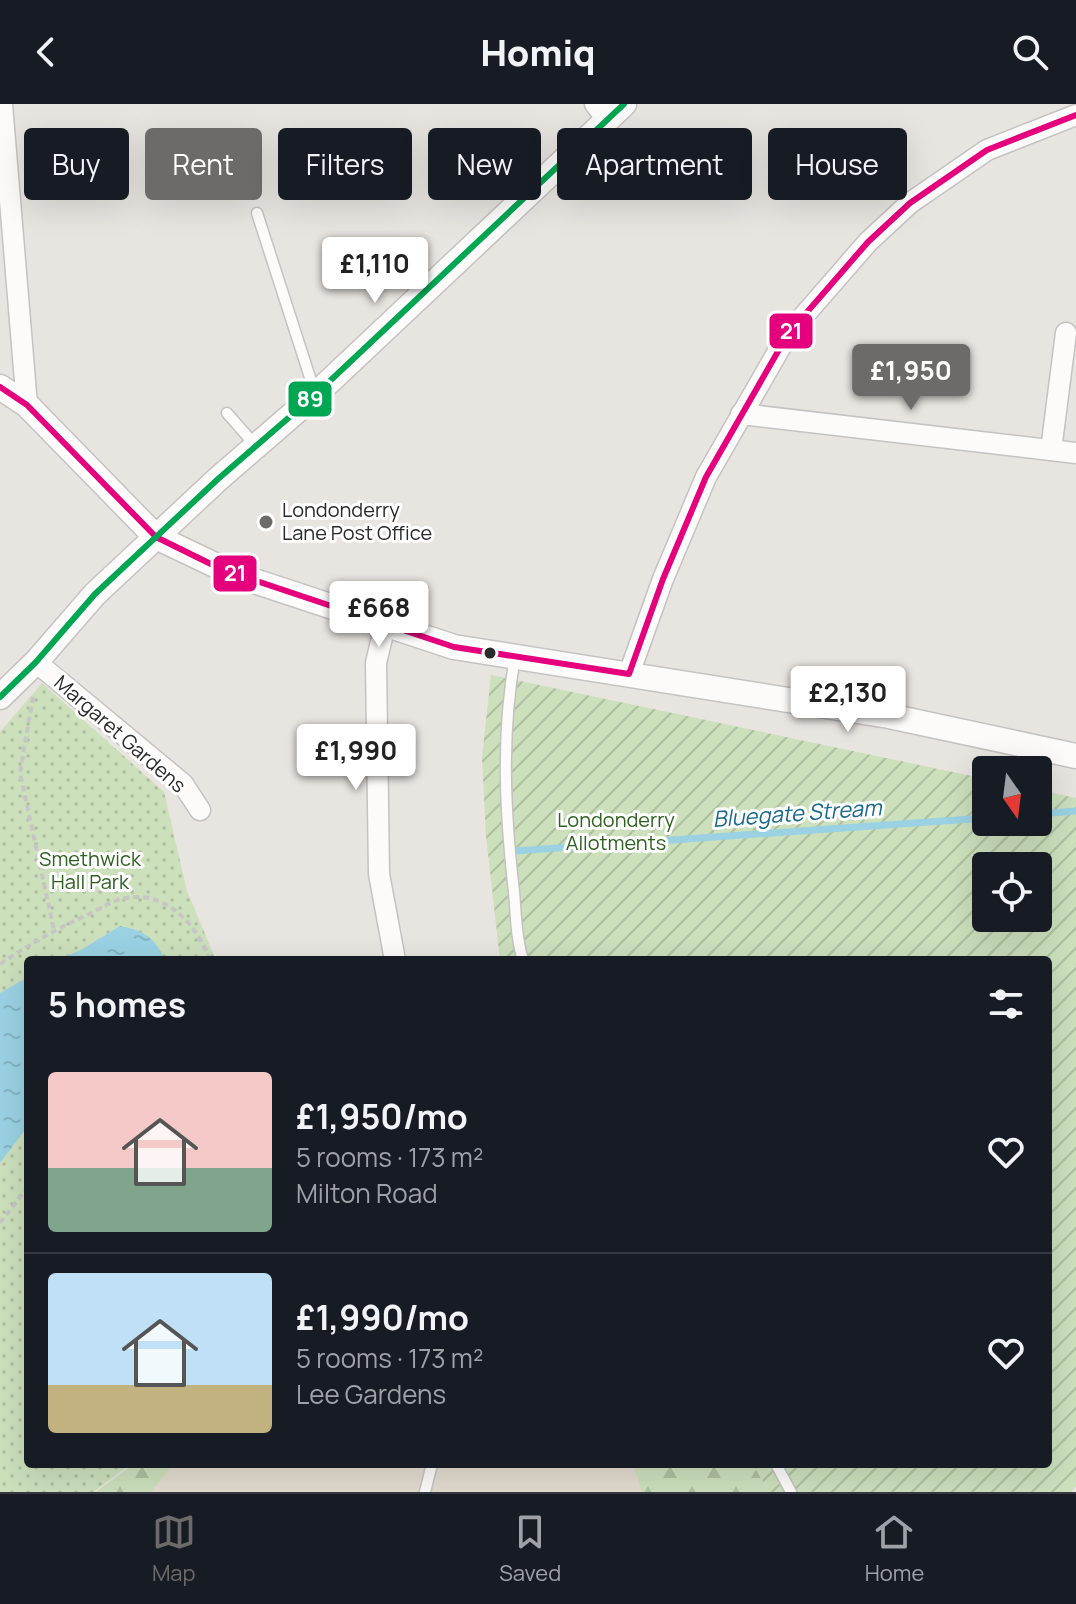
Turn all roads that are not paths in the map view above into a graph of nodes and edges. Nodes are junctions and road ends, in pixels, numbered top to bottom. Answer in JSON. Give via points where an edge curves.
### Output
{"nodes":[{"id":1,"x":2,"y":104,"type":"edge"},
{"id":2,"x":609,"y":110,"type":"edge"},
{"id":3,"x":1076,"y":115,"type":"edge"},
{"id":4,"x":257,"y":213,"type":"dead end"},
{"id":5,"x":1066,"y":333,"type":"dead end"},
{"id":6,"x":0,"y":387,"type":"edge"},
{"id":7,"x":315,"y":395,"type":"junction"},
{"id":8,"x":27,"y":405,"type":"junction"},
{"id":9,"x":227,"y":413,"type":"dead end"},
{"id":10,"x":741,"y":414,"type":"junction"},
{"id":11,"x":256,"y":447,"type":"junction"},
{"id":12,"x":1051,"y":450,"type":"junction"},
{"id":13,"x":1076,"y":453,"type":"edge"},
{"id":14,"x":156,"y":537,"type":"junction"},
{"id":15,"x":385,"y":625,"type":"junction"},
{"id":16,"x":515,"y":657,"type":"junction"},
{"id":17,"x":36,"y":662,"type":"junction"},
{"id":18,"x":629,"y":674,"type":"junction"},
{"id":19,"x":0,"y":697,"type":"edge"},
{"id":20,"x":1076,"y":756,"type":"edge"},
{"id":21,"x":200,"y":810,"type":"dead end"},
{"id":22,"x":394,"y":956,"type":"edge"},
{"id":23,"x":523,"y":956,"type":"edge"},
{"id":24,"x":431,"y":1468,"type":"edge"},
{"id":25,"x":778,"y":1468,"type":"edge"},
{"id":26,"x":425,"y":1492,"type":"edge"},
{"id":27,"x":791,"y":1492,"type":"edge"}],
"edges":[{"from":1,"to":8,"type":"street"},
{"from":2,"to":7,"type":"street"},
{"from":3,"to":10,"type":"street","via":[[987,150],[910,203],[868,242],[788,334]]},
{"from":4,"to":7,"type":"lane"},
{"from":5,"to":12,"type":"street"},
{"from":6,"to":8,"type":"street"},
{"from":7,"to":11,"type":"street"},
{"from":8,"to":14,"type":"street"},
{"from":9,"to":11,"type":"lane"},
{"from":10,"to":12,"type":"street"},
{"from":10,"to":18,"type":"street","via":[[706,477]]},
{"from":11,"to":14,"type":"street"},
{"from":12,"to":13,"type":"street"},
{"from":14,"to":15,"type":"street","via":[[236,575]]},
{"from":14,"to":17,"type":"street","via":[[95,594]]},
{"from":15,"to":16,"type":"street","via":[[454,647]]},
{"from":15,"to":22,"type":"street","via":[[376,663],[379,874]]},
{"from":16,"to":18,"type":"street"},
{"from":16,"to":23,"type":"lane","via":[[505,752],[507,831]]},
{"from":17,"to":19,"type":"street"},
{"from":17,"to":21,"type":"street","name":"Margaret Gardens","via":[[183,784]]},
{"from":18,"to":20,"type":"street","via":[[889,716]]},
{"from":24,"to":26,"type":"lane"},
{"from":25,"to":27,"type":"lane"}]}
